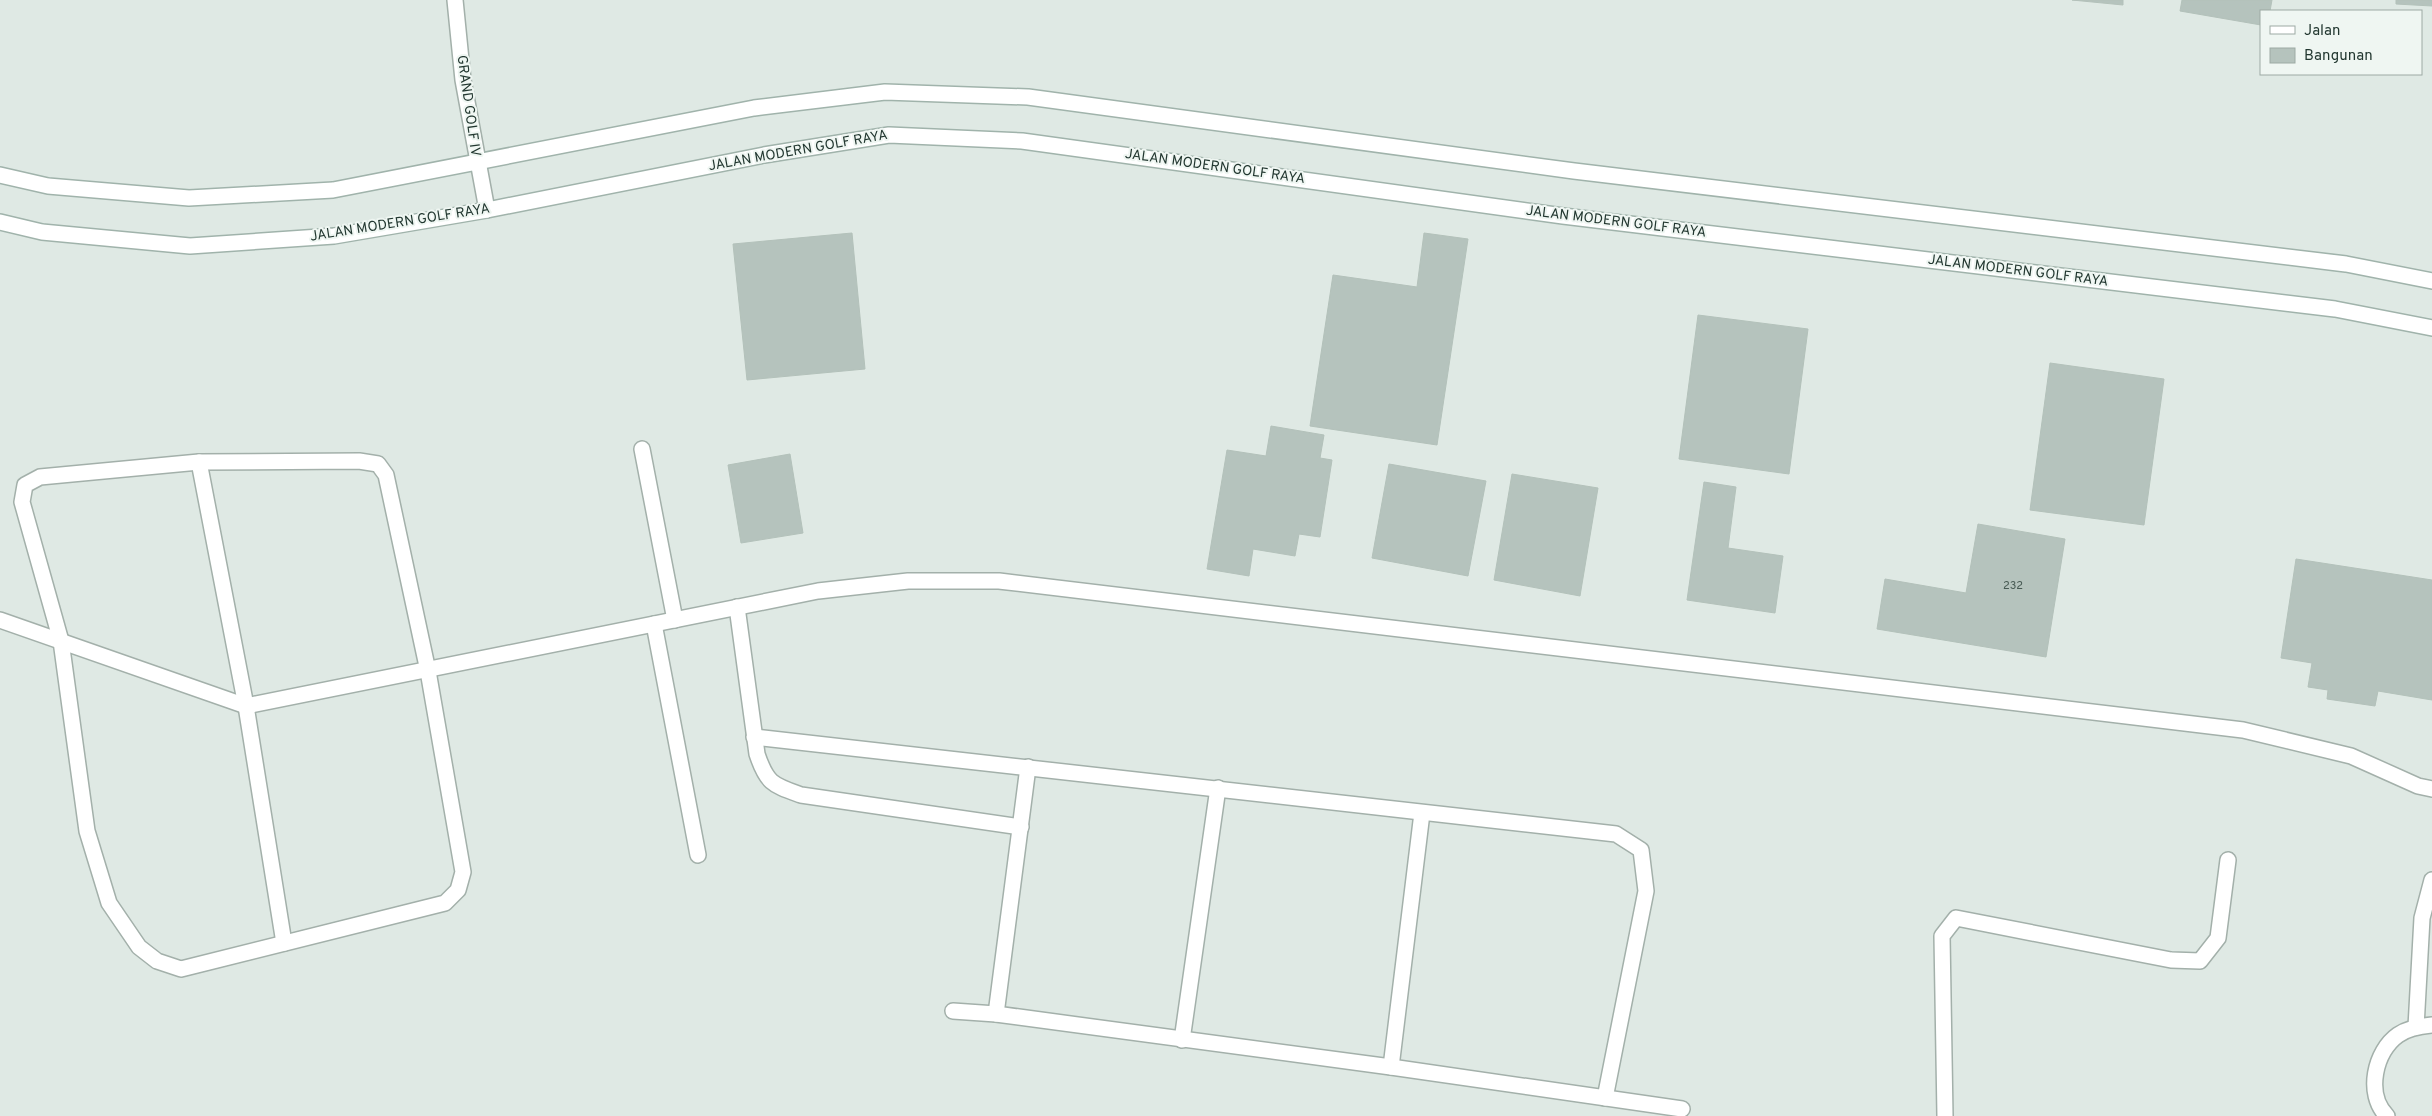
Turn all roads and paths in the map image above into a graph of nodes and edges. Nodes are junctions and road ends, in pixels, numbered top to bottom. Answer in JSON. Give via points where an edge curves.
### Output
{"nodes":[{"id":1,"x":455,"y":0,"type":"edge"},
{"id":2,"x":476,"y":162,"type":"junction"},
{"id":3,"x":0,"y":175,"type":"edge"},
{"id":4,"x":487,"y":210,"type":"junction"},
{"id":5,"x":0,"y":222,"type":"edge"},
{"id":6,"x":2432,"y":281,"type":"edge"},
{"id":7,"x":2432,"y":328,"type":"edge"},
{"id":8,"x":642,"y":449,"type":"dead end"},
{"id":9,"x":199,"y":462,"type":"junction"},
{"id":10,"x":737,"y":607,"type":"junction"},
{"id":11,"x":0,"y":620,"type":"edge"},
{"id":12,"x":675,"y":620,"type":"junction"},
{"id":13,"x":654,"y":624,"type":"junction"},
{"id":14,"x":61,"y":641,"type":"junction"},
{"id":15,"x":428,"y":671,"type":"junction"},
{"id":16,"x":246,"y":706,"type":"junction"},
{"id":17,"x":754,"y":737,"type":"junction"},
{"id":18,"x":1028,"y":767,"type":"junction"},
{"id":19,"x":1218,"y":788,"type":"junction"},
{"id":20,"x":2432,"y":789,"type":"edge"},
{"id":21,"x":1422,"y":814,"type":"junction"},
{"id":22,"x":1020,"y":827,"type":"junction"},
{"id":23,"x":698,"y":855,"type":"dead end"},
{"id":24,"x":2228,"y":860,"type":"dead end"},
{"id":25,"x":2432,"y":880,"type":"edge"},
{"id":26,"x":284,"y":944,"type":"junction"},
{"id":27,"x":953,"y":1011,"type":"dead end"},
{"id":28,"x":996,"y":1014,"type":"junction"},
{"id":29,"x":2432,"y":1025,"type":"edge"},
{"id":30,"x":2416,"y":1027,"type":"junction"},
{"id":31,"x":1182,"y":1040,"type":"junction"},
{"id":32,"x":1391,"y":1067,"type":"junction"},
{"id":33,"x":1605,"y":1098,"type":"junction"},
{"id":34,"x":1682,"y":1109,"type":"dead end"},
{"id":35,"x":1945,"y":1116,"type":"edge"},
{"id":36,"x":2387,"y":1116,"type":"edge"}],
"edges":[{"from":1,"to":2,"type":"street","name":"GRAND GOLF IV"},
{"from":2,"to":3,"type":"street","via":[[333,190],[189,198],[48,186]]},
{"from":2,"to":4,"type":"street","name":"GRAND GOLF IV"},
{"from":2,"to":6,"type":"street","via":[[754,108],[885,92],[1028,97],[1574,171],[2346,264]]},
{"from":4,"to":5,"type":"street","name":"JALAN MODERN GOLF RAYA","via":[[334,236],[190,246],[42,232]]},
{"from":4,"to":7,"type":"street","name":"JALAN MODERN GOLF RAYA","via":[[764,154],[889,135],[1022,141],[1563,216],[2335,309]]},
{"from":8,"to":12,"type":"street"},
{"from":9,"to":14,"type":"street","via":[[40,476],[25,486],[22,502]]},
{"from":9,"to":15,"type":"street","via":[[358,461],[378,464],[386,475]]},
{"from":9,"to":16,"type":"street"},
{"from":10,"to":12,"type":"street"},
{"from":10,"to":17,"type":"street"},
{"from":10,"to":20,"type":"street","via":[[818,591],[908,581],[999,581],[2243,730],[2351,756],[2418,786]]},
{"from":11,"to":14,"type":"street"},
{"from":12,"to":13,"type":"street"},
{"from":13,"to":15,"type":"street"},
{"from":13,"to":23,"type":"street"},
{"from":14,"to":16,"type":"street"},
{"from":14,"to":26,"type":"street","via":[[87,830],[109,903],[139,947],[157,961],[181,969]]},
{"from":15,"to":16,"type":"street"},
{"from":15,"to":26,"type":"street","via":[[463,872],[458,890],[445,903]]},
{"from":16,"to":26,"type":"street"},
{"from":17,"to":18,"type":"street"},
{"from":17,"to":22,"type":"street","via":[[764,775],[779,787],[801,795]]},
{"from":18,"to":19,"type":"street"},
{"from":18,"to":22,"type":"street"},
{"from":19,"to":21,"type":"street"},
{"from":19,"to":31,"type":"street"},
{"from":21,"to":32,"type":"street"},
{"from":21,"to":33,"type":"street","via":[[1616,834],[1641,850],[1646,891]]},
{"from":22,"to":28,"type":"street"},
{"from":24,"to":35,"type":"street","via":[[2218,938],[2200,961],[2171,960],[1956,918],[1942,936]]},
{"from":25,"to":30,"type":"street","via":[[2422,918]]},
{"from":27,"to":28,"type":"street"},
{"from":28,"to":31,"type":"street"},
{"from":29,"to":30,"type":"street"},
{"from":30,"to":36,"type":"street","via":[[2393,1040],[2383,1051],[2375,1071],[2376,1092]]},
{"from":31,"to":32,"type":"street"},
{"from":32,"to":33,"type":"street"},
{"from":33,"to":34,"type":"street"}]}
